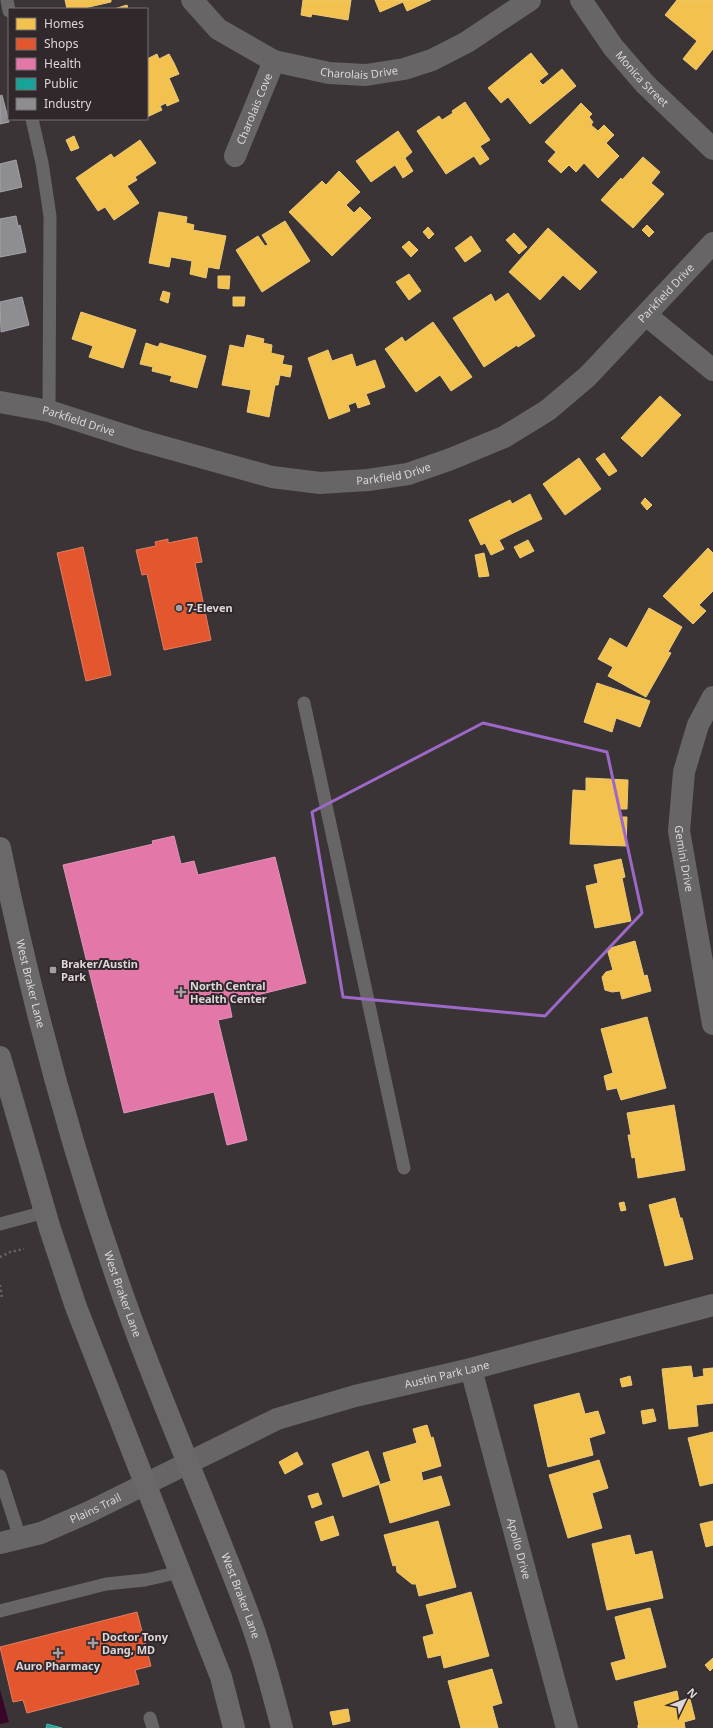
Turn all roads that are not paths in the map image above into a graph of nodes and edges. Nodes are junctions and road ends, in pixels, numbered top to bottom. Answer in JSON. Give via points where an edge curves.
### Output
{"nodes":[{"id":1,"x":192,"y":0,"type":"edge"},
{"id":2,"x":530,"y":0,"type":"edge"},
{"id":3,"x":581,"y":0,"type":"edge"},
{"id":4,"x":274,"y":61,"type":"junction"},
{"id":5,"x":32,"y":120,"type":"edge"},
{"id":6,"x":713,"y":149,"type":"edge"},
{"id":7,"x":235,"y":156,"type":"dead end"},
{"id":8,"x":713,"y":243,"type":"edge"},
{"id":9,"x":646,"y":315,"type":"junction"},
{"id":10,"x":713,"y":370,"type":"edge"},
{"id":11,"x":0,"y":402,"type":"edge"},
{"id":12,"x":49,"y":410,"type":"junction"},
{"id":13,"x":713,"y":697,"type":"edge"},
{"id":14,"x":304,"y":703,"type":"dead end"},
{"id":15,"x":0,"y":848,"type":"edge"},
{"id":16,"x":7,"y":912,"type":"edge"},
{"id":17,"x":713,"y":1024,"type":"edge"},
{"id":18,"x":0,"y":1057,"type":"edge"},
{"id":19,"x":404,"y":1168,"type":"dead end"},
{"id":20,"x":45,"y":1212,"type":"junction"},
{"id":21,"x":0,"y":1224,"type":"edge"},
{"id":22,"x":713,"y":1305,"type":"edge"},
{"id":23,"x":471,"y":1369,"type":"junction"},
{"id":24,"x":187,"y":1462,"type":"junction"},
{"id":25,"x":0,"y":1476,"type":"edge"},
{"id":26,"x":144,"y":1483,"type":"junction"},
{"id":27,"x":10,"y":1541,"type":"edge"},
{"id":28,"x":180,"y":1572,"type":"junction"},
{"id":29,"x":0,"y":1611,"type":"edge"},
{"id":30,"x":234,"y":1728,"type":"edge"},
{"id":31,"x":282,"y":1728,"type":"edge"},
{"id":32,"x":568,"y":1728,"type":"edge"}],
"edges":[{"from":1,"to":4,"type":"street","name":"Charolais Drive","via":[[218,28]]},
{"from":2,"to":4,"type":"street","name":"Charolais Drive","via":[[467,42],[432,60],[404,69],[366,75],[329,73]]},
{"from":3,"to":6,"type":"street","name":"Monica Street","via":[[613,47],[645,84]]},
{"from":4,"to":7,"type":"street","name":"Charolais Cove"},
{"from":5,"to":12,"type":"lane","via":[[50,216]]},
{"from":8,"to":9,"type":"street","name":"Parkfield Drive"},
{"from":9,"to":10,"type":"street"},
{"from":9,"to":12,"type":"street","name":"Parkfield Drive","via":[[588,376],[548,410],[504,437],[408,474],[320,483],[272,477],[139,440]]},
{"from":11,"to":12,"type":"street","name":"Parkfield Drive"},
{"from":13,"to":17,"type":"street","name":"Gemini Drive","via":[[698,725],[684,772],[679,831]]},
{"from":14,"to":19,"type":"lane"},
{"from":15,"to":16,"type":"main road","name":"West Braker Lane"},
{"from":16,"to":24,"type":"main road","name":"West Braker Lane","via":[[82,1174],[132,1320]]},
{"from":18,"to":20,"type":"main road"},
{"from":20,"to":21,"type":"lane"},
{"from":20,"to":26,"type":"main road","via":[[76,1307]]},
{"from":22,"to":23,"type":"street","name":"Austin Park Lane"},
{"from":23,"to":24,"type":"street","name":"Austin Park Lane","via":[[355,1396],[277,1419]]},
{"from":23,"to":32,"type":"street","name":"Apollo Drive"},
{"from":24,"to":26,"type":"street","name":"Plains Trail"},
{"from":24,"to":31,"type":"main road","name":"West Braker Lane","via":[[245,1604]]},
{"from":25,"to":27,"type":"lane"},
{"from":26,"to":27,"type":"street","name":"Plains Trail","via":[[89,1512],[41,1533]]},
{"from":26,"to":28,"type":"main road"},
{"from":28,"to":29,"type":"lane","via":[[145,1580],[106,1584]]},
{"from":28,"to":30,"type":"main road","via":[[221,1677]]}]}
